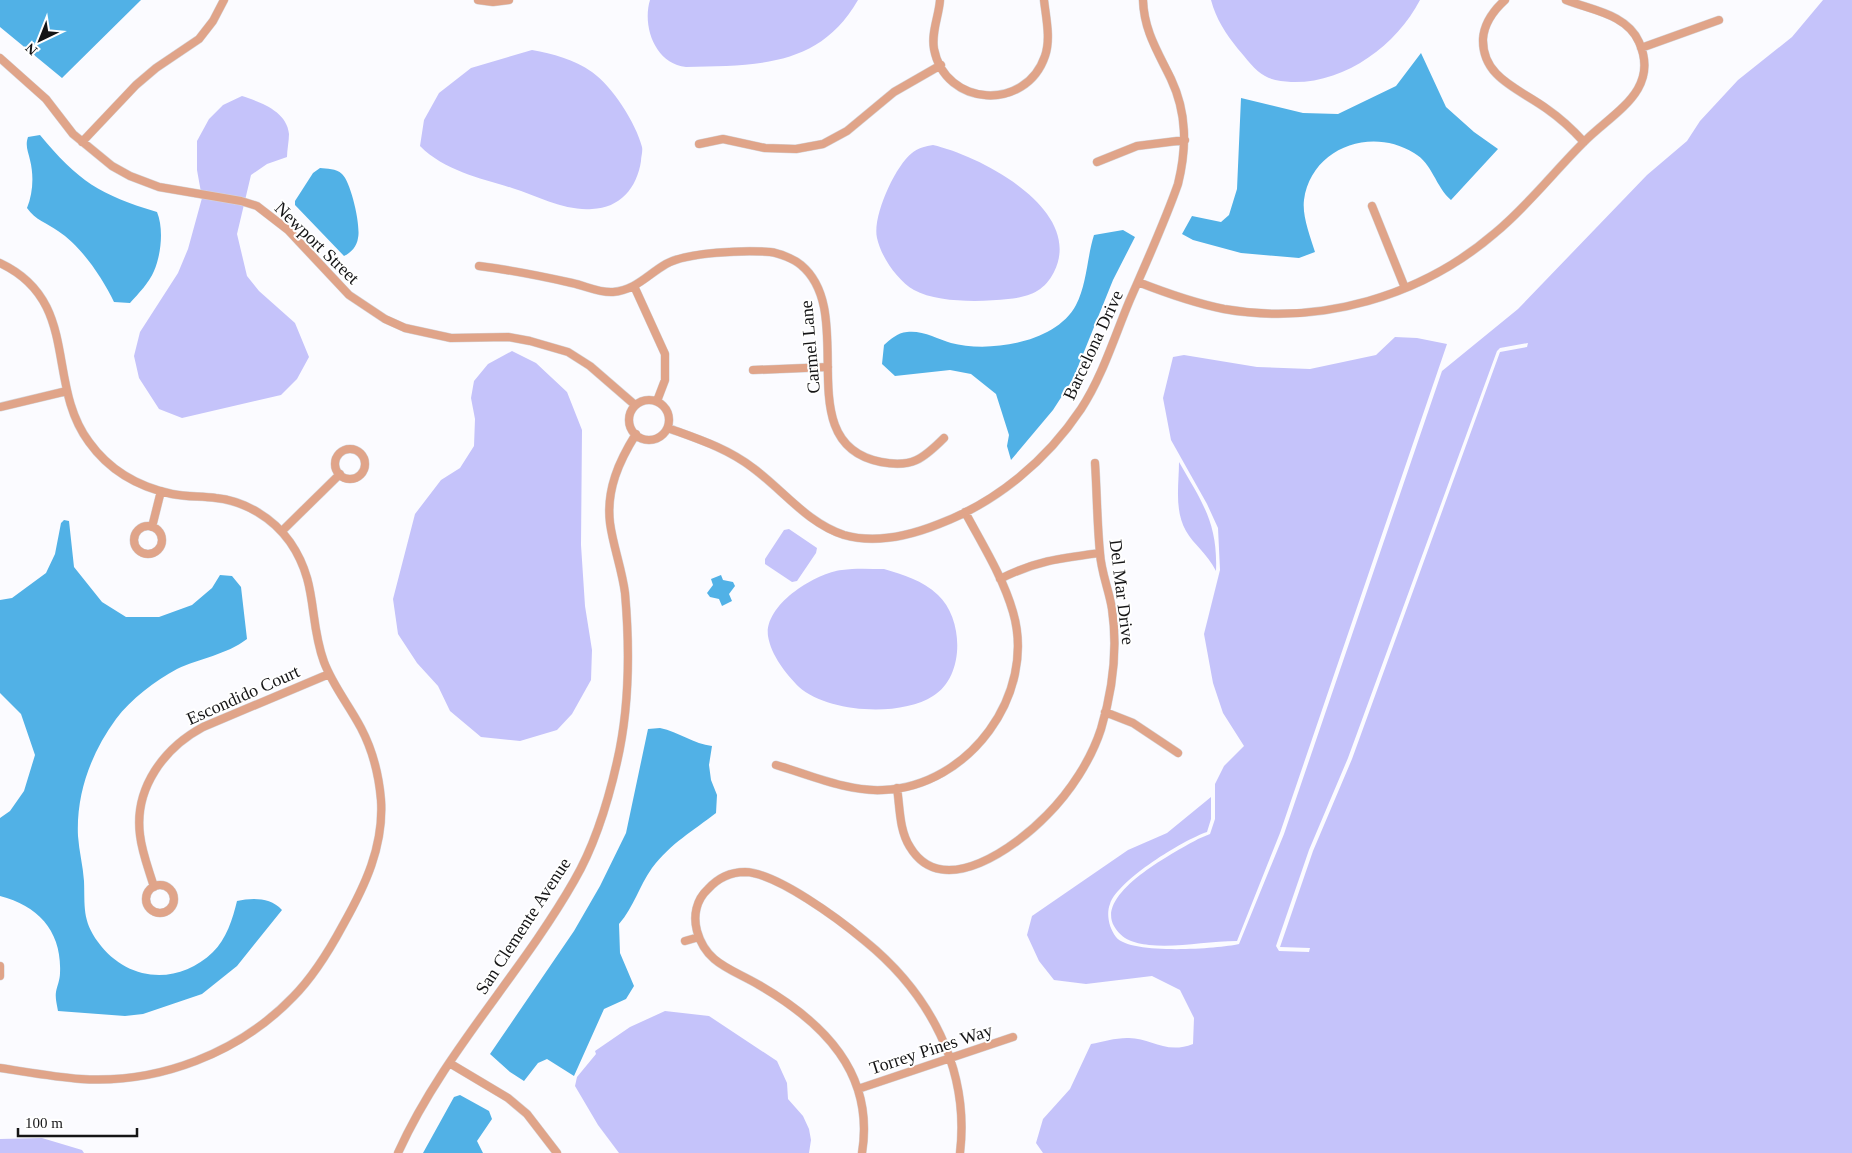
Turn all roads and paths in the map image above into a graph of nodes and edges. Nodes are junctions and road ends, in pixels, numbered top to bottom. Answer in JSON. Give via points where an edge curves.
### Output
{"nodes":[{"id":1,"x":224,"y":0,"type":"edge"},
{"id":2,"x":478,"y":0,"type":"edge"},
{"id":3,"x":509,"y":0,"type":"edge"},
{"id":4,"x":940,"y":0,"type":"edge"},
{"id":5,"x":1044,"y":0,"type":"edge"},
{"id":6,"x":1143,"y":0,"type":"edge"},
{"id":7,"x":1505,"y":0,"type":"edge"},
{"id":8,"x":1566,"y":0,"type":"edge"},
{"id":9,"x":1718,"y":20,"type":"dead end"},
{"id":10,"x":1641,"y":48,"type":"junction"},
{"id":11,"x":0,"y":58,"type":"edge"},
{"id":12,"x":940,"y":66,"type":"junction"},
{"id":13,"x":1185,"y":140,"type":"junction"},
{"id":14,"x":82,"y":142,"type":"junction"},
{"id":15,"x":1584,"y":142,"type":"junction"},
{"id":16,"x":700,"y":144,"type":"dead end"},
{"id":17,"x":1097,"y":162,"type":"dead end"},
{"id":18,"x":1372,"y":206,"type":"dead end"},
{"id":19,"x":0,"y":263,"type":"edge"},
{"id":20,"x":479,"y":266,"type":"dead end"},
{"id":21,"x":1138,"y":282,"type":"junction"},
{"id":22,"x":634,"y":286,"type":"junction"},
{"id":23,"x":1405,"y":288,"type":"junction"},
{"id":24,"x":828,"y":367,"type":"junction"},
{"id":25,"x":753,"y":370,"type":"dead end"},
{"id":26,"x":67,"y":390,"type":"junction"},
{"id":27,"x":657,"y":401,"type":"junction"},
{"id":28,"x":635,"y":405,"type":"junction"},
{"id":29,"x":0,"y":407,"type":"edge"},
{"id":30,"x":668,"y":428,"type":"junction"},
{"id":31,"x":636,"y":434,"type":"junction"},
{"id":32,"x":944,"y":438,"type":"dead end"},
{"id":33,"x":1095,"y":462,"type":"dead end"},
{"id":34,"x":340,"y":474,"type":"dead end"},
{"id":35,"x":161,"y":491,"type":"junction"},
{"id":36,"x":965,"y":512,"type":"junction"},
{"id":37,"x":152,"y":527,"type":"dead end"},
{"id":38,"x":282,"y":531,"type":"junction"},
{"id":39,"x":1100,"y":553,"type":"junction"},
{"id":40,"x":1000,"y":579,"type":"junction"},
{"id":41,"x":329,"y":674,"type":"junction"},
{"id":42,"x":1105,"y":712,"type":"junction"},
{"id":43,"x":1178,"y":753,"type":"dead end"},
{"id":44,"x":776,"y":765,"type":"dead end"},
{"id":45,"x":897,"y":788,"type":"junction"},
{"id":46,"x":154,"y":887,"type":"dead end"},
{"id":47,"x":699,"y":937,"type":"junction"},
{"id":48,"x":685,"y":942,"type":"dead end"},
{"id":49,"x":0,"y":966,"type":"edge"},
{"id":50,"x":0,"y":976,"type":"edge"},
{"id":51,"x":1013,"y":1037,"type":"dead end"},
{"id":52,"x":950,"y":1058,"type":"junction"},
{"id":53,"x":450,"y":1064,"type":"junction"},
{"id":54,"x":0,"y":1068,"type":"edge"},
{"id":55,"x":858,"y":1089,"type":"junction"},
{"id":56,"x":398,"y":1153,"type":"edge"},
{"id":57,"x":557,"y":1153,"type":"edge"},
{"id":58,"x":862,"y":1153,"type":"edge"},
{"id":59,"x":960,"y":1153,"type":"edge"}],
"edges":[{"from":1,"to":14,"type":"street","via":[[199,39],[136,85]]},
{"from":2,"to":3,"type":"street"},
{"from":4,"to":12,"type":"street","via":[[934,47]]},
{"from":5,"to":12,"type":"street","via":[[1049,42],[1046,55],[1041,68],[1013,93],[982,96],[968,92]]},
{"from":6,"to":13,"type":"street","name":"Barcelona Drive","via":[[1154,47],[1180,102]]},
{"from":7,"to":15,"type":"street","via":[[1490,18],[1484,33],[1483,50],[1487,63],[1496,75],[1548,110]]},
{"from":8,"to":10,"type":"street","via":[[1612,16],[1625,24]]},
{"from":9,"to":10,"type":"street"},
{"from":10,"to":15,"type":"street","via":[[1644,65],[1639,88],[1625,107]]},
{"from":11,"to":14,"type":"street","name":"Newport Street","via":[[33,85]]},
{"from":12,"to":16,"type":"street","via":[[894,92],[847,131],[823,144],[796,149],[764,148],[723,139]]},
{"from":13,"to":17,"type":"street","via":[[1144,144]]},
{"from":13,"to":21,"type":"street","name":"Barcelona Drive","via":[[1186,150],[1178,184]]},
{"from":14,"to":28,"type":"street","name":"Newport Street","via":[[112,166],[159,187],[257,206],[288,230],[349,295],[405,328],[451,338],[530,340],[558,349],[590,366]]},
{"from":15,"to":23,"type":"street","via":[[1522,209],[1489,238],[1450,266]]},
{"from":18,"to":23,"type":"street"},
{"from":19,"to":26,"type":"street","via":[[23,277],[44,302],[54,322]]},
{"from":20,"to":22,"type":"street","name":"Carmel Lane","via":[[510,269],[595,290],[612,292]]},
{"from":21,"to":23,"type":"street","via":[[1216,307],[1284,314],[1349,306]]},
{"from":21,"to":36,"type":"street","name":"Barcelona Drive","via":[[1082,408],[1046,453],[1020,477]]},
{"from":22,"to":24,"type":"street","name":"Carmel Lane","via":[[666,264],[701,254],[771,252],[786,256],[800,264],[818,284],[825,305]]},
{"from":22,"to":27,"type":"street","via":[[665,354],[665,380]]},
{"from":24,"to":25,"type":"street"},
{"from":24,"to":32,"type":"street","name":"Carmel Lane","via":[[835,428],[841,438],[860,454],[880,462],[913,462]]},
{"from":26,"to":29,"type":"street"},
{"from":26,"to":35,"type":"street","via":[[69,406],[89,444],[121,474]]},
{"from":27,"to":28,"type":"street","via":[[643,400]]},
{"from":27,"to":30,"type":"street","via":[[667,410]]},
{"from":28,"to":31,"type":"street","via":[[629,418]]},
{"from":30,"to":31,"type":"street","via":[[656,439]]},
{"from":30,"to":36,"type":"street","name":"Barcelona Drive","via":[[726,450],[753,468],[804,513],[843,534],[873,540],[898,537]]},
{"from":31,"to":53,"type":"street","name":"San Clemente Avenue","via":[[623,455],[609,497],[610,523],[625,590],[629,644],[626,717],[604,809],[575,879]]},
{"from":33,"to":39,"type":"street","name":"Del Mar Drive"},
{"from":34,"to":38,"type":"street"},
{"from":35,"to":37,"type":"street"},
{"from":35,"to":38,"type":"street","via":[[233,501],[268,518]]},
{"from":36,"to":40,"type":"street"},
{"from":38,"to":41,"type":"street","via":[[309,579],[322,656]]},
{"from":39,"to":40,"type":"street","via":[[1043,561]]},
{"from":39,"to":42,"type":"street","name":"Del Mar Drive","via":[[1112,608],[1115,666]]},
{"from":40,"to":45,"type":"street","via":[[1013,612],[1017,634],[1016,664],[1006,704],[979,745],[957,764],[934,777]]},
{"from":41,"to":46,"type":"street","name":"Escondido Court","via":[[203,727],[170,750],[147,784],[139,820],[145,859]]},
{"from":41,"to":54,"type":"street","via":[[366,739],[377,775],[380,826],[373,863],[361,893],[324,960],[294,997],[233,1045],[171,1068],[138,1076],[82,1079]]},
{"from":42,"to":43,"type":"street","via":[[1133,723]]},
{"from":42,"to":45,"type":"street","name":"Del Mar Drive","via":[[1101,730],[1080,772],[1048,814],[1019,841],[976,865],[944,870],[919,858],[902,828]]},
{"from":44,"to":45,"type":"street","via":[[850,786],[883,790]]},
{"from":47,"to":48,"type":"street"},
{"from":47,"to":52,"type":"street","via":[[697,905],[715,882],[730,874],[746,872],[763,876],[806,898],[884,957],[918,994],[943,1038]]},
{"from":47,"to":55,"type":"street","via":[[708,955],[782,999],[832,1042],[852,1070]]},
{"from":49,"to":50,"type":"street"},
{"from":51,"to":52,"type":"street","name":"Torrey Pines Way"},
{"from":52,"to":55,"type":"street","name":"Torrey Pines Way"},
{"from":52,"to":59,"type":"street","via":[[960,1099]]},
{"from":53,"to":56,"type":"street","name":"San Clemente Avenue","via":[[422,1106]]},
{"from":53,"to":57,"type":"street","via":[[508,1098],[527,1114]]},
{"from":55,"to":58,"type":"street","via":[[865,1122]]}]}
